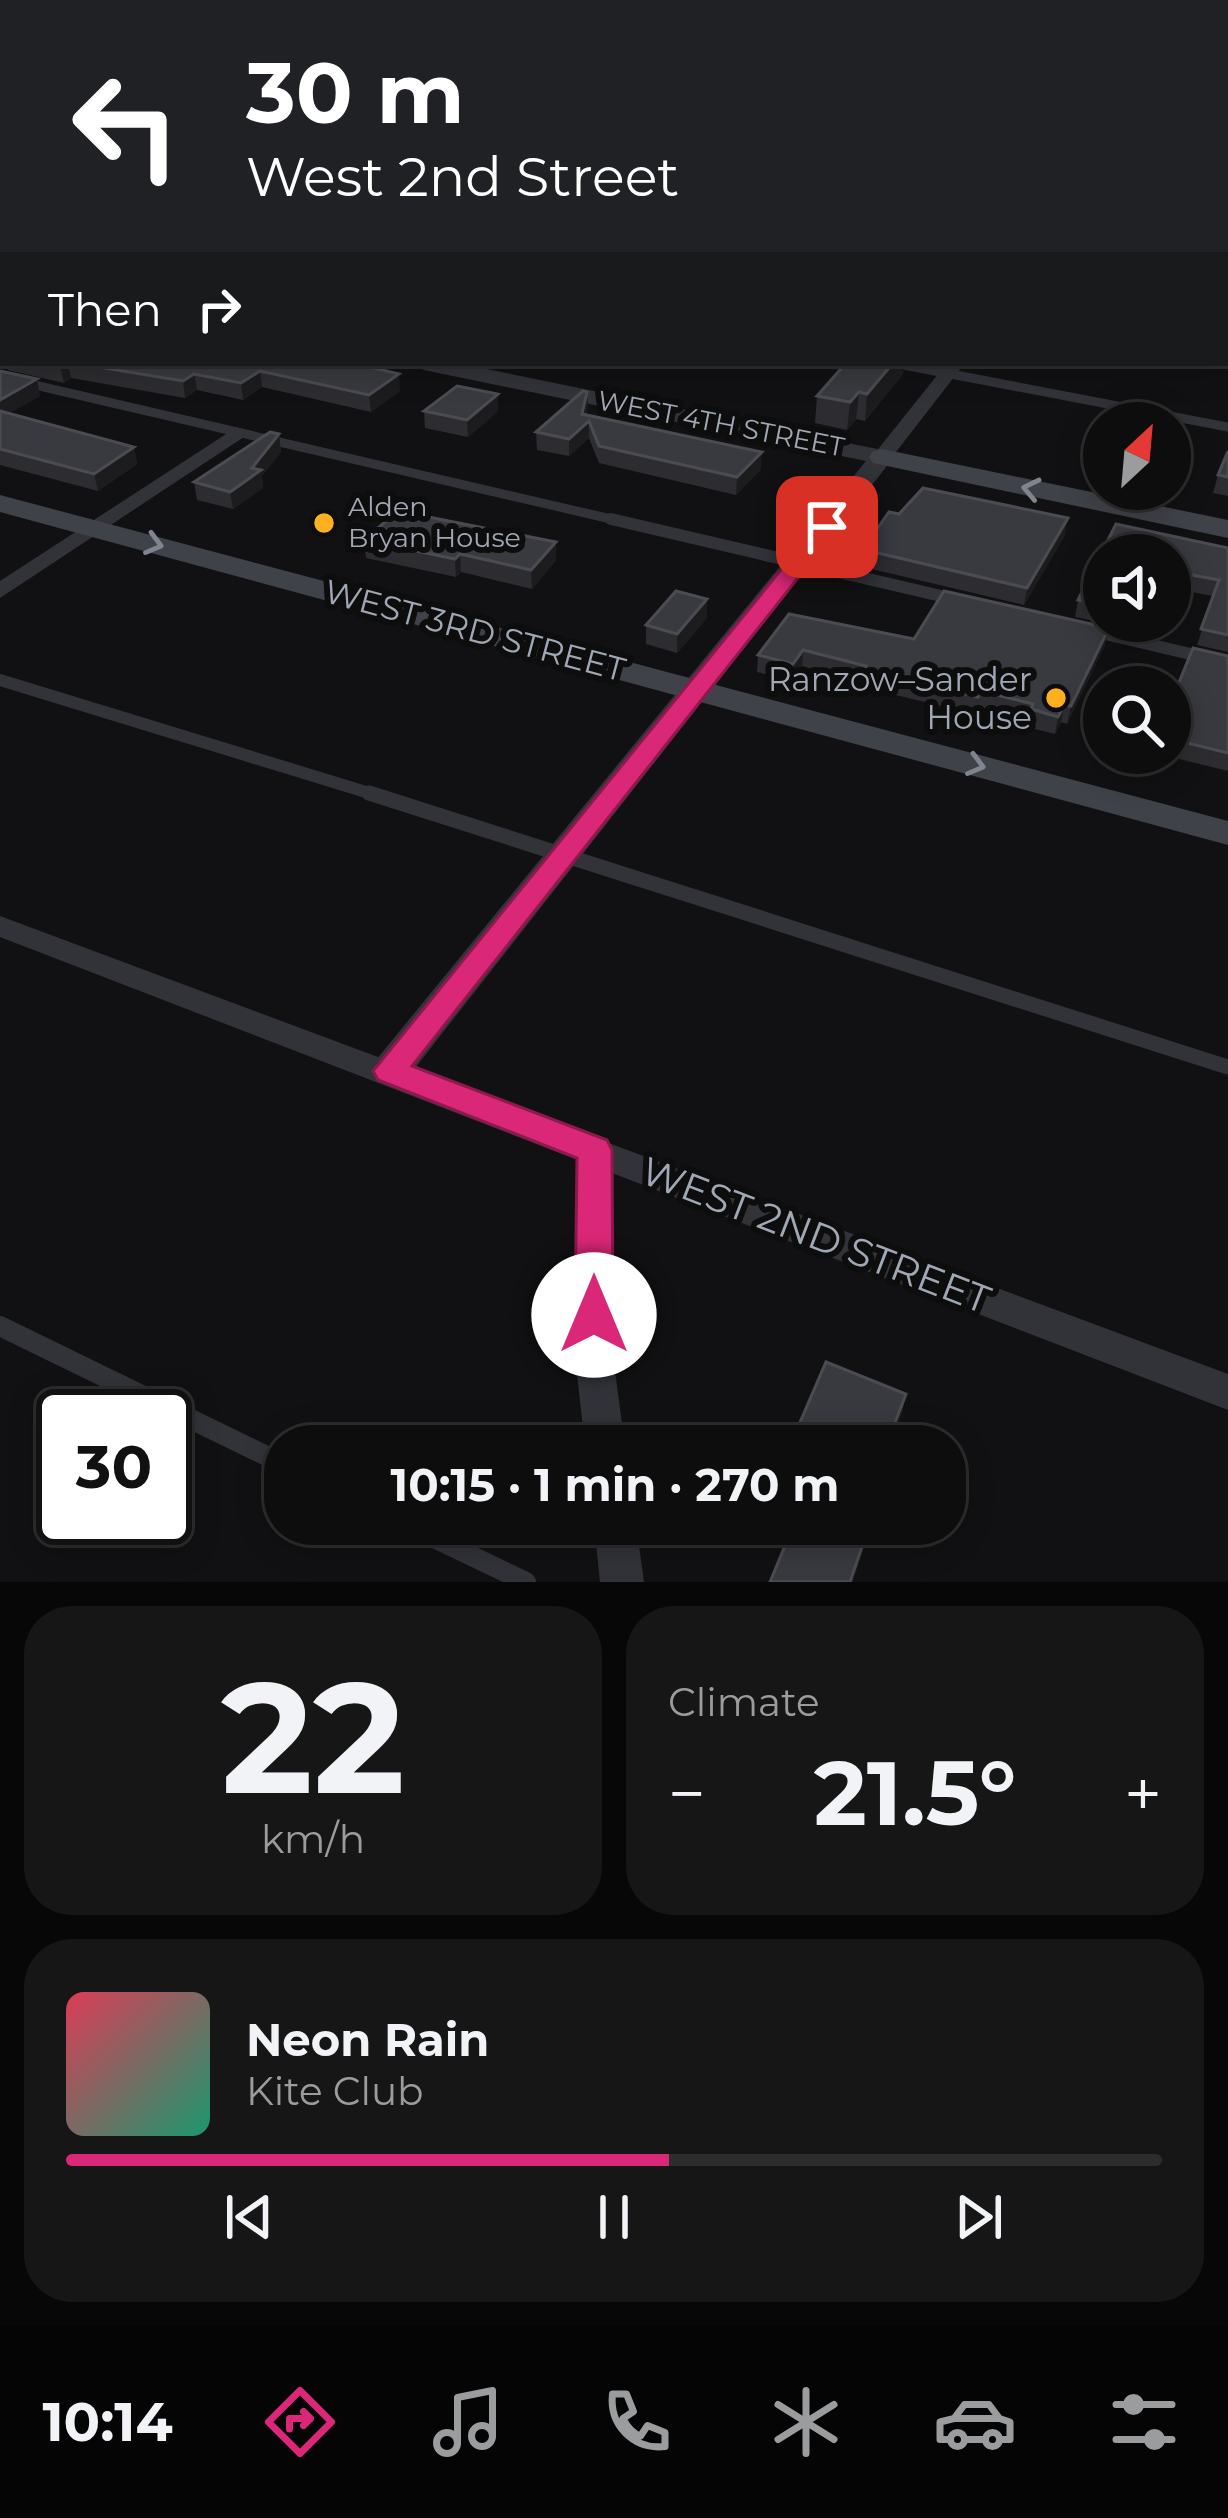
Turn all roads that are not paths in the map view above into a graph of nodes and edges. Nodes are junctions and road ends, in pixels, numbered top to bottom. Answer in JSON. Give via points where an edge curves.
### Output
{"nodes":[{"id":1,"x":439,"y":366,"type":"edge"},
{"id":2,"x":952,"y":368,"type":"edge"},
{"id":3,"x":0,"y":376,"type":"edge"},
{"id":4,"x":1228,"y":427,"type":"edge"},
{"id":5,"x":237,"y":433,"type":"junction"},
{"id":6,"x":883,"y":457,"type":"junction"},
{"id":7,"x":0,"y":503,"type":"edge"},
{"id":8,"x":93,"y":527,"type":"junction"},
{"id":9,"x":1228,"y":530,"type":"edge"},
{"id":10,"x":800,"y":562,"type":"junction"},
{"id":11,"x":0,"y":591,"type":"edge"},
{"id":12,"x":962,"y":601,"type":"edge"},
{"id":13,"x":1073,"y":627,"type":"edge"},
{"id":14,"x":1228,"y":663,"type":"edge"},
{"id":15,"x":0,"y":680,"type":"edge"},
{"id":16,"x":697,"y":690,"type":"junction"},
{"id":17,"x":1228,"y":833,"type":"edge"},
{"id":18,"x":565,"y":853,"type":"junction"},
{"id":19,"x":8,"y":939,"type":"edge"},
{"id":20,"x":1228,"y":1067,"type":"edge"},
{"id":21,"x":390,"y":1071,"type":"junction"},
{"id":22,"x":595,"y":1150,"type":"junction"},
{"id":23,"x":0,"y":1326,"type":"edge"},
{"id":24,"x":1228,"y":1392,"type":"edge"},
{"id":25,"x":602,"y":1425,"type":"edge"},
{"id":26,"x":264,"y":1455,"type":"edge"},
{"id":27,"x":449,"y":1545,"type":"edge"},
{"id":28,"x":618,"y":1545,"type":"edge"},
{"id":29,"x":526,"y":1582,"type":"edge"},
{"id":30,"x":622,"y":1582,"type":"edge"}],
"edges":[{"from":1,"to":6,"type":"street","name":"WEST 4TH STREET"},
{"from":2,"to":4,"type":"lane"},
{"from":2,"to":6,"type":"street"},
{"from":3,"to":5,"type":"lane"},
{"from":5,"to":8,"type":"street"},
{"from":5,"to":10,"type":"lane"},
{"from":9,"to":6,"type":"main road","name":"WEST 4TH STREET","one_way":true},
{"from":6,"to":10,"type":"street"},
{"from":7,"to":8,"type":"main road","name":"WEST 3RD STREET"},
{"from":8,"to":11,"type":"street"},
{"from":8,"to":16,"type":"main road","name":"WEST 3RD STREET","one_way":true},
{"from":10,"to":12,"type":"lane"},
{"from":10,"to":16,"type":"street"},
{"from":13,"to":14,"type":"lane"},
{"from":15,"to":18,"type":"lane"},
{"from":16,"to":17,"type":"main road","name":"WEST 3RD STREET","one_way":true},
{"from":16,"to":18,"type":"street"},
{"from":18,"to":20,"type":"lane"},
{"from":18,"to":21,"type":"street"},
{"from":19,"to":21,"type":"street","name":"WEST 2ND STREET"},
{"from":21,"to":22,"type":"street","name":"WEST 2ND STREET"},
{"from":22,"to":24,"type":"street","name":"WEST 2ND STREET"},
{"from":22,"to":25,"type":"street","via":[[594,1356]]},
{"from":23,"to":26,"type":"lane"},
{"from":27,"to":29,"type":"lane"},
{"from":28,"to":30,"type":"street"}]}
